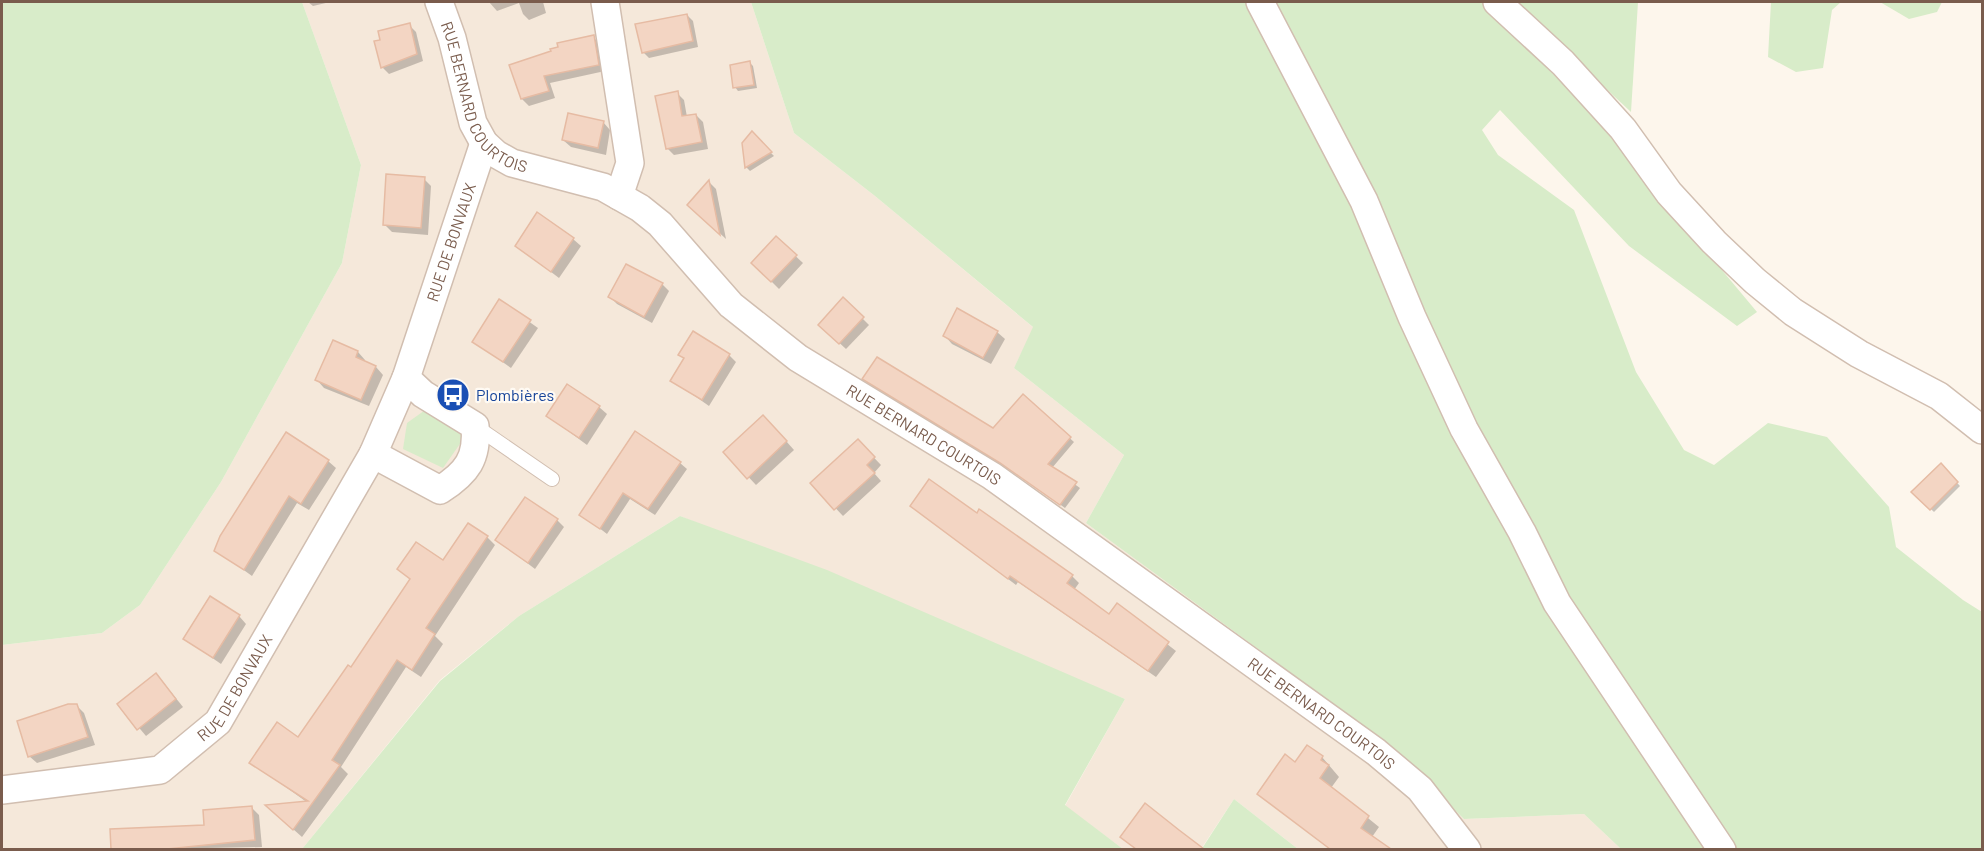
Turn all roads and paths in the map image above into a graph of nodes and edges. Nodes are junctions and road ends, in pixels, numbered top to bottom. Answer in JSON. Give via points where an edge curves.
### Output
{"nodes":[{"id":1,"x":439,"y":2,"type":"edge"},
{"id":2,"x":604,"y":2,"type":"edge"},
{"id":3,"x":1260,"y":2,"type":"edge"},
{"id":4,"x":1497,"y":2,"type":"edge"},
{"id":5,"x":484,"y":143,"type":"junction"},
{"id":6,"x":619,"y":196,"type":"junction"},
{"id":7,"x":406,"y":378,"type":"junction"},
{"id":8,"x":475,"y":426,"type":"junction"},
{"id":9,"x":1983,"y":430,"type":"edge"},
{"id":10,"x":373,"y":454,"type":"junction"},
{"id":11,"x":552,"y":478,"type":"dead end"},
{"id":12,"x":2,"y":790,"type":"edge"},
{"id":13,"x":1467,"y":849,"type":"edge"},
{"id":14,"x":1722,"y":849,"type":"edge"}],
"edges":[{"from":1,"to":5,"type":"street","name":"RUE BERNARD COURTOIS","via":[[473,123]]},
{"from":2,"to":6,"type":"street","via":[[630,163]]},
{"from":3,"to":14,"type":"street","via":[[1364,201],[1460,420],[1557,603]]},
{"from":4,"to":9,"type":"street","via":[[1563,63],[1623,129],[1670,193],[1755,281],[1793,312],[1859,354],[1939,396]]},
{"from":5,"to":6,"type":"street","name":"RUE BERNARD COURTOIS","via":[[512,163]]},
{"from":5,"to":7,"type":"street","name":"RUE DE BONVAUX"},
{"from":6,"to":13,"type":"street","name":"RUE BERNARD COURTOIS","via":[[660,224],[731,305],[798,358],[992,476],[1376,752],[1420,789]]},
{"from":7,"to":8,"type":"street","via":[[423,394]]},
{"from":7,"to":10,"type":"street","name":"RUE DE BONVAUX"},
{"from":8,"to":10,"type":"street","via":[[477,448],[460,478],[440,490]]},
{"from":8,"to":11,"type":"lane"},
{"from":10,"to":12,"type":"street","name":"RUE DE BONVAUX","via":[[218,722],[160,770]]}]}
